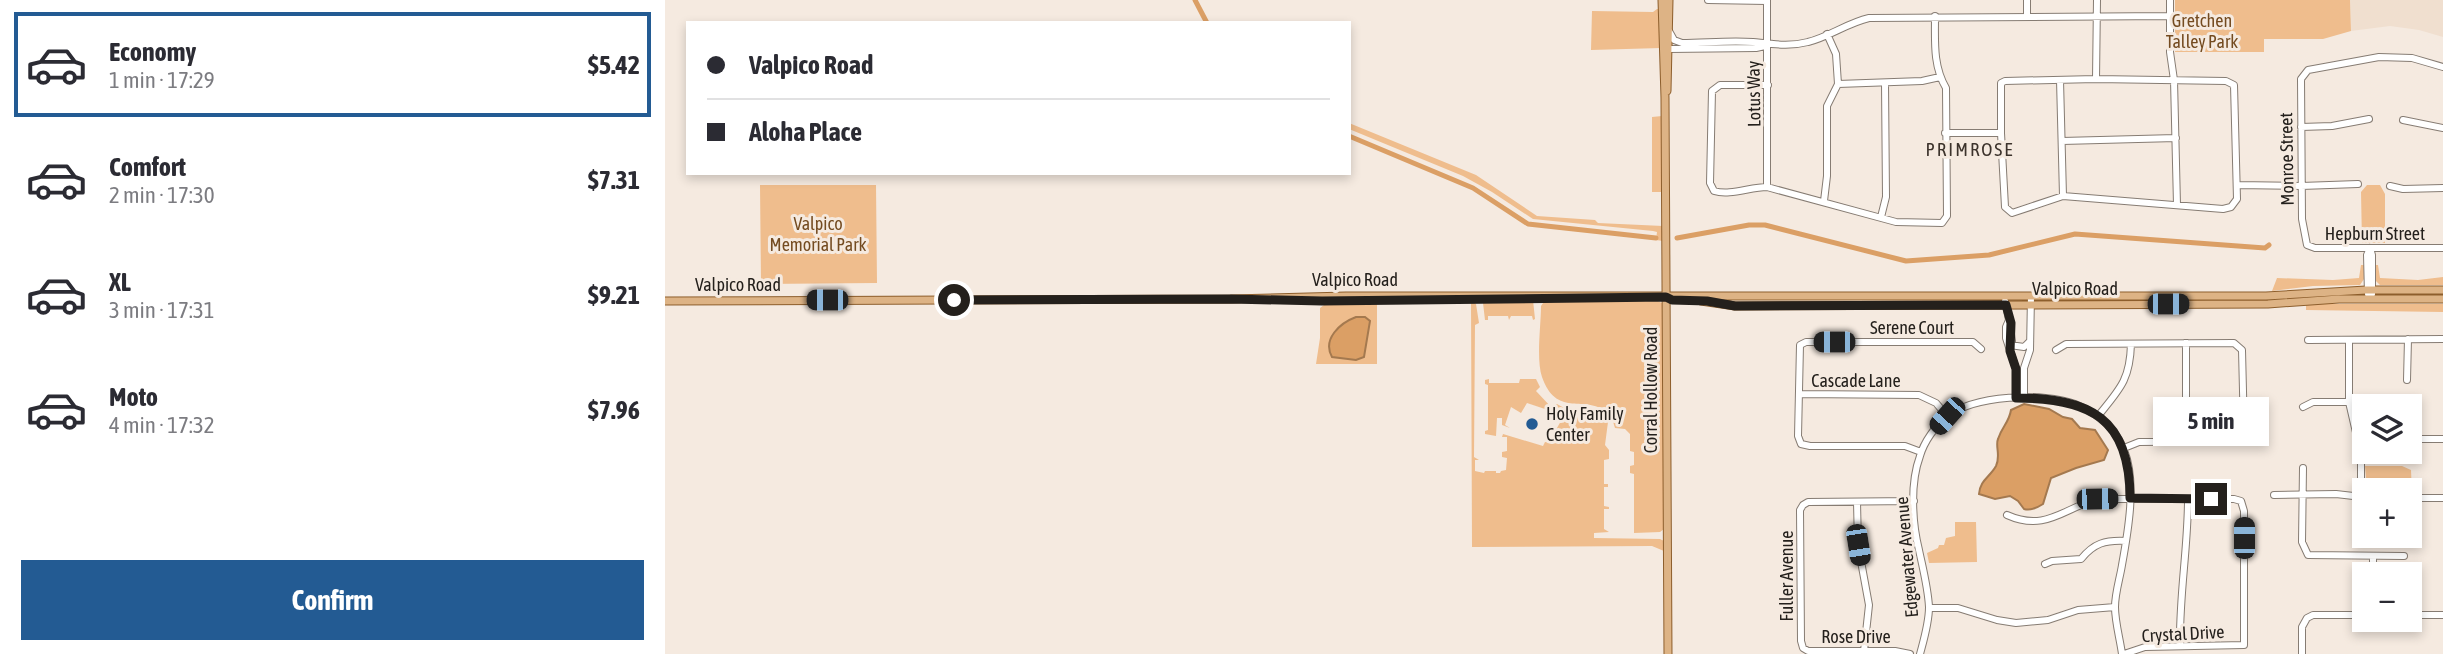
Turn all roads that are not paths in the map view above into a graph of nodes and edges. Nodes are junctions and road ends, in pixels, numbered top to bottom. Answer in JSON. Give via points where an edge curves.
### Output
{"nodes":[{"id":1,"x":1665,"y":0,"type":"edge"},
{"id":2,"x":1708,"y":0,"type":"edge"},
{"id":3,"x":1767,"y":0,"type":"edge"},
{"id":4,"x":2027,"y":0,"type":"edge"},
{"id":5,"x":2097,"y":0,"type":"edge"},
{"id":6,"x":2170,"y":0,"type":"edge"},
{"id":7,"x":2097,"y":15,"type":"junction"},
{"id":8,"x":1935,"y":16,"type":"junction"},
{"id":9,"x":2027,"y":16,"type":"junction"},
{"id":10,"x":2170,"y":16,"type":"junction"},
{"id":11,"x":1669,"y":31,"type":"junction"},
{"id":12,"x":1827,"y":34,"type":"junction"},
{"id":13,"x":1767,"y":45,"type":"junction"},
{"id":14,"x":1669,"y":49,"type":"junction"},
{"id":15,"x":2443,"y":67,"type":"edge"},
{"id":16,"x":1940,"y":77,"type":"junction"},
{"id":17,"x":2096,"y":79,"type":"junction"},
{"id":18,"x":2060,"y":80,"type":"junction"},
{"id":19,"x":2174,"y":80,"type":"junction"},
{"id":20,"x":1885,"y":83,"type":"junction"},
{"id":21,"x":1837,"y":84,"type":"junction"},
{"id":22,"x":1768,"y":86,"type":"junction"},
{"id":23,"x":1665,"y":98,"type":"junction"},
{"id":24,"x":2369,"y":118,"type":"dead end"},
{"id":25,"x":2403,"y":120,"type":"dead end"},
{"id":26,"x":2301,"y":127,"type":"junction"},
{"id":27,"x":2443,"y":128,"type":"edge"},
{"id":28,"x":1945,"y":133,"type":"junction"},
{"id":29,"x":2001,"y":133,"type":"junction"},
{"id":30,"x":2176,"y":138,"type":"junction"},
{"id":31,"x":2062,"y":141,"type":"junction"},
{"id":32,"x":2358,"y":184,"type":"dead end"},
{"id":33,"x":2237,"y":185,"type":"junction"},
{"id":34,"x":2301,"y":186,"type":"junction"},
{"id":35,"x":2390,"y":186,"type":"dead end"},
{"id":36,"x":1767,"y":187,"type":"junction"},
{"id":37,"x":2443,"y":188,"type":"edge"},
{"id":38,"x":2063,"y":196,"type":"junction"},
{"id":39,"x":1824,"y":201,"type":"junction"},
{"id":40,"x":2177,"y":205,"type":"junction"},
{"id":41,"x":1881,"y":217,"type":"junction"},
{"id":42,"x":2307,"y":245,"type":"joint"},
{"id":43,"x":2369,"y":248,"type":"junction"},
{"id":44,"x":2443,"y":248,"type":"edge"},
{"id":45,"x":2370,"y":290,"type":"junction"},
{"id":46,"x":2443,"y":290,"type":"edge"},
{"id":47,"x":2003,"y":296,"type":"junction"},
{"id":48,"x":2031,"y":296,"type":"junction"},
{"id":49,"x":1666,"y":297,"type":"junction"},
{"id":50,"x":2370,"y":299,"type":"junction"},
{"id":51,"x":2443,"y":299,"type":"edge"},
{"id":52,"x":665,"y":301,"type":"edge"},
{"id":53,"x":2006,"y":305,"type":"junction"},
{"id":54,"x":2031,"y":305,"type":"junction"},
{"id":55,"x":2408,"y":339,"type":"junction"},
{"id":56,"x":2443,"y":339,"type":"edge"},
{"id":57,"x":2031,"y":340,"type":"junction"},
{"id":58,"x":2308,"y":340,"type":"dead end"},
{"id":59,"x":2349,"y":340,"type":"junction"},
{"id":60,"x":2186,"y":343,"type":"junction"},
{"id":61,"x":2131,"y":344,"type":"junction"},
{"id":62,"x":2010,"y":345,"type":"junction"},
{"id":63,"x":1981,"y":349,"type":"dead end"},
{"id":64,"x":2056,"y":350,"type":"dead end"},
{"id":65,"x":2407,"y":380,"type":"dead end"},
{"id":66,"x":1798,"y":394,"type":"junction"},
{"id":67,"x":2020,"y":398,"type":"junction"},
{"id":68,"x":2349,"y":402,"type":"junction"},
{"id":69,"x":2303,"y":407,"type":"dead end"},
{"id":70,"x":1947,"y":416,"type":"junction"},
{"id":71,"x":2098,"y":416,"type":"junction"},
{"id":72,"x":2422,"y":439,"type":"edge"},
{"id":73,"x":2443,"y":439,"type":"edge"},
{"id":74,"x":2186,"y":441,"type":"junction"},
{"id":75,"x":2124,"y":448,"type":"junction"},
{"id":76,"x":1921,"y":452,"type":"junction"},
{"id":77,"x":2303,"y":468,"type":"dead end"},
{"id":78,"x":2362,"y":478,"type":"edge"},
{"id":79,"x":2274,"y":495,"type":"dead end"},
{"id":80,"x":2302,"y":495,"type":"junction"},
{"id":81,"x":2352,"y":496,"type":"edge"},
{"id":82,"x":2130,"y":498,"type":"junction"},
{"id":83,"x":2422,"y":498,"type":"edge"},
{"id":84,"x":2443,"y":498,"type":"edge"},
{"id":85,"x":2188,"y":499,"type":"junction"},
{"id":86,"x":1914,"y":501,"type":"junction"},
{"id":87,"x":1857,"y":502,"type":"junction"},
{"id":88,"x":2007,"y":515,"type":"dead end"},
{"id":89,"x":2126,"y":541,"type":"junction"},
{"id":90,"x":2405,"y":555,"type":"dead end"},
{"id":91,"x":2373,"y":556,"type":"junction"},
{"id":92,"x":2373,"y":562,"type":"edge"},
{"id":93,"x":2045,"y":564,"type":"dead end"},
{"id":94,"x":2115,"y":607,"type":"junction"},
{"id":95,"x":1929,"y":608,"type":"junction"},
{"id":96,"x":2352,"y":615,"type":"edge"},
{"id":97,"x":2422,"y":615,"type":"edge"},
{"id":98,"x":2443,"y":615,"type":"edge"},
{"id":99,"x":2180,"y":646,"type":"junction"},
{"id":100,"x":1803,"y":648,"type":"joint"},
{"id":101,"x":1864,"y":651,"type":"junction"},
{"id":102,"x":1668,"y":654,"type":"edge"},
{"id":103,"x":1910,"y":654,"type":"edge"},
{"id":104,"x":1920,"y":654,"type":"edge"},
{"id":105,"x":2123,"y":654,"type":"edge"},
{"id":106,"x":2302,"y":654,"type":"edge"}],
"edges":[{"from":1,"to":11,"type":"main road"},
{"from":1,"to":14,"type":"street"},
{"from":1,"to":23,"type":"main road","name":"Corral Hollow Road"},
{"from":2,"to":3,"type":"street"},
{"from":3,"to":13,"type":"street","name":"Lotus Way"},
{"from":4,"to":9,"type":"street"},
{"from":5,"to":7,"type":"street"},
{"from":6,"to":10,"type":"street"},
{"from":7,"to":9,"type":"street"},
{"from":7,"to":10,"type":"street"},
{"from":7,"to":17,"type":"street"},
{"from":8,"to":9,"type":"street"},
{"from":8,"to":12,"type":"street","via":[[1869,18]]},
{"from":8,"to":16,"type":"street"},
{"from":10,"to":19,"type":"street"},
{"from":11,"to":13,"type":"street","via":[[1682,43]]},
{"from":11,"to":14,"type":"main road"},
{"from":12,"to":13,"type":"street","via":[[1806,43]]},
{"from":12,"to":21,"type":"street","via":[[1836,54]]},
{"from":13,"to":14,"type":"street"},
{"from":13,"to":22,"type":"street","name":"Lotus Way"},
{"from":14,"to":23,"type":"main road"},
{"from":15,"to":26,"type":"street","name":"Monroe Street","via":[[2412,58],[2379,57],[2308,70],[2301,79]]},
{"from":16,"to":20,"type":"street"},
{"from":16,"to":28,"type":"street","via":[[1946,89]]},
{"from":17,"to":18,"type":"street"},
{"from":17,"to":19,"type":"street"},
{"from":18,"to":29,"type":"street","via":[[2001,83]]},
{"from":18,"to":31,"type":"street"},
{"from":19,"to":30,"type":"street"},
{"from":19,"to":33,"type":"street","via":[[2234,85]]},
{"from":20,"to":21,"type":"street"},
{"from":20,"to":41,"type":"street","via":[[1886,197]]},
{"from":21,"to":39,"type":"street","via":[[1827,106]]},
{"from":22,"to":36,"type":"street","name":"Lotus Way"},
{"from":22,"to":36,"type":"street","via":[[1720,85],[1710,100],[1712,188],[1722,193]]},
{"from":23,"to":49,"type":"main road","name":"Corral Hollow Road"},
{"from":24,"to":26,"type":"street"},
{"from":25,"to":27,"type":"street"},
{"from":26,"to":34,"type":"street","name":"Monroe Street"},
{"from":28,"to":29,"type":"street"},
{"from":28,"to":41,"type":"street","via":[[1947,216],[1942,223],[1896,222]]},
{"from":29,"to":38,"type":"street","via":[[2004,207],[2012,213]]},
{"from":30,"to":31,"type":"street"},
{"from":30,"to":40,"type":"street"},
{"from":31,"to":38,"type":"street"},
{"from":32,"to":34,"type":"street"},
{"from":33,"to":34,"type":"street"},
{"from":33,"to":40,"type":"street","via":[[2237,199],[2231,207]]},
{"from":34,"to":42,"type":"street","name":"Monroe Street"},
{"from":35,"to":37,"type":"street"},
{"from":36,"to":39,"type":"street"},
{"from":38,"to":40,"type":"street"},
{"from":39,"to":41,"type":"street"},
{"from":42,"to":43,"type":"street","name":"Hepburn Street"},
{"from":43,"to":44,"type":"street","name":"Hepburn Street"},
{"from":43,"to":45,"type":"street"},
{"from":45,"to":46,"type":"main road","name":"Valpico Road"},
{"from":45,"to":48,"type":"main road","name":"Valpico Road","via":[[2272,296]]},
{"from":45,"to":50,"type":"street"},
{"from":47,"to":48,"type":"main road","name":"Valpico Road"},
{"from":47,"to":49,"type":"main road","name":"Valpico Road"},
{"from":47,"to":53,"type":"street"},
{"from":48,"to":54,"type":"street"},
{"from":49,"to":52,"type":"main road","name":"Valpico Road"},
{"from":49,"to":53,"type":"main road","name":"Valpico Road","via":[[1735,306]]},
{"from":49,"to":102,"type":"main road","name":"Corral Hollow Road"},
{"from":50,"to":51,"type":"main road","name":"Valpico Road"},
{"from":50,"to":54,"type":"main road","name":"Valpico Road"},
{"from":53,"to":54,"type":"main road","name":"Valpico Road"},
{"from":53,"to":62,"type":"street"},
{"from":54,"to":57,"type":"street"},
{"from":55,"to":56,"type":"street"},
{"from":55,"to":59,"type":"street"},
{"from":55,"to":65,"type":"street"},
{"from":57,"to":62,"type":"street","via":[[2024,347]]},
{"from":57,"to":67,"type":"street"},
{"from":58,"to":59,"type":"street"},
{"from":59,"to":68,"type":"street"},
{"from":60,"to":61,"type":"street"},
{"from":60,"to":74,"type":"street"},
{"from":60,"to":74,"type":"street","via":[[2240,346],[2244,432],[2235,441]]},
{"from":61,"to":64,"type":"street","via":[[2066,344]]},
{"from":61,"to":71,"type":"street","via":[[2126,379]]},
{"from":62,"to":67,"type":"street"},
{"from":63,"to":66,"type":"street","name":"Serene Court","via":[[1973,342],[1806,342],[1800,345]]},
{"from":66,"to":70,"type":"street","name":"Cascade Lane","via":[[1919,395],[1936,403]]},
{"from":66,"to":76,"type":"street","via":[[1801,444],[1905,446]]},
{"from":67,"to":70,"type":"street","name":"Edgewater Avenue","via":[[1978,403]]},
{"from":67,"to":71,"type":"street","via":[[2063,400]]},
{"from":68,"to":69,"type":"street","via":[[2313,402]]},
{"from":68,"to":78,"type":"street"},
{"from":70,"to":76,"type":"street","name":"Edgewater Avenue"},
{"from":71,"to":75,"type":"street"},
{"from":72,"to":73,"type":"street"},
{"from":74,"to":75,"type":"street","via":[[2139,442]]},
{"from":75,"to":82,"type":"street"},
{"from":76,"to":86,"type":"street","name":"Edgewater Avenue"},
{"from":77,"to":80,"type":"street"},
{"from":79,"to":80,"type":"street"},
{"from":80,"to":81,"type":"street"},
{"from":80,"to":91,"type":"street","via":[[2302,542],[2308,555]]},
{"from":82,"to":85,"type":"street"},
{"from":82,"to":88,"type":"street","via":[[2097,499],[2035,523]]},
{"from":82,"to":89,"type":"street"},
{"from":83,"to":84,"type":"street"},
{"from":85,"to":99,"type":"street"},
{"from":85,"to":99,"type":"street","name":"Crystal Drive","via":[[2241,501],[2244,645]]},
{"from":86,"to":87,"type":"street"},
{"from":86,"to":95,"type":"street","name":"Edgewater Avenue"},
{"from":87,"to":100,"type":"street","name":"Fuller Avenue","via":[[1808,502],[1800,510]]},
{"from":87,"to":101,"type":"street","via":[[1858,545],[1869,605]]},
{"from":89,"to":93,"type":"street","via":[[2098,543],[2081,559]]},
{"from":89,"to":94,"type":"street"},
{"from":90,"to":91,"type":"street"},
{"from":91,"to":92,"type":"street"},
{"from":94,"to":95,"type":"street","via":[[2016,623],[1958,608]]},
{"from":94,"to":105,"type":"street"},
{"from":95,"to":104,"type":"street","name":"Edgewater Avenue"},
{"from":96,"to":106,"type":"street","via":[[2307,618],[2302,627]]},
{"from":97,"to":98,"type":"street"},
{"from":99,"to":105,"type":"street","name":"Crystal Drive","via":[[2145,646]]},
{"from":100,"to":101,"type":"street","name":"Rose Drive"},
{"from":101,"to":103,"type":"street","name":"Rose Drive"}]}
